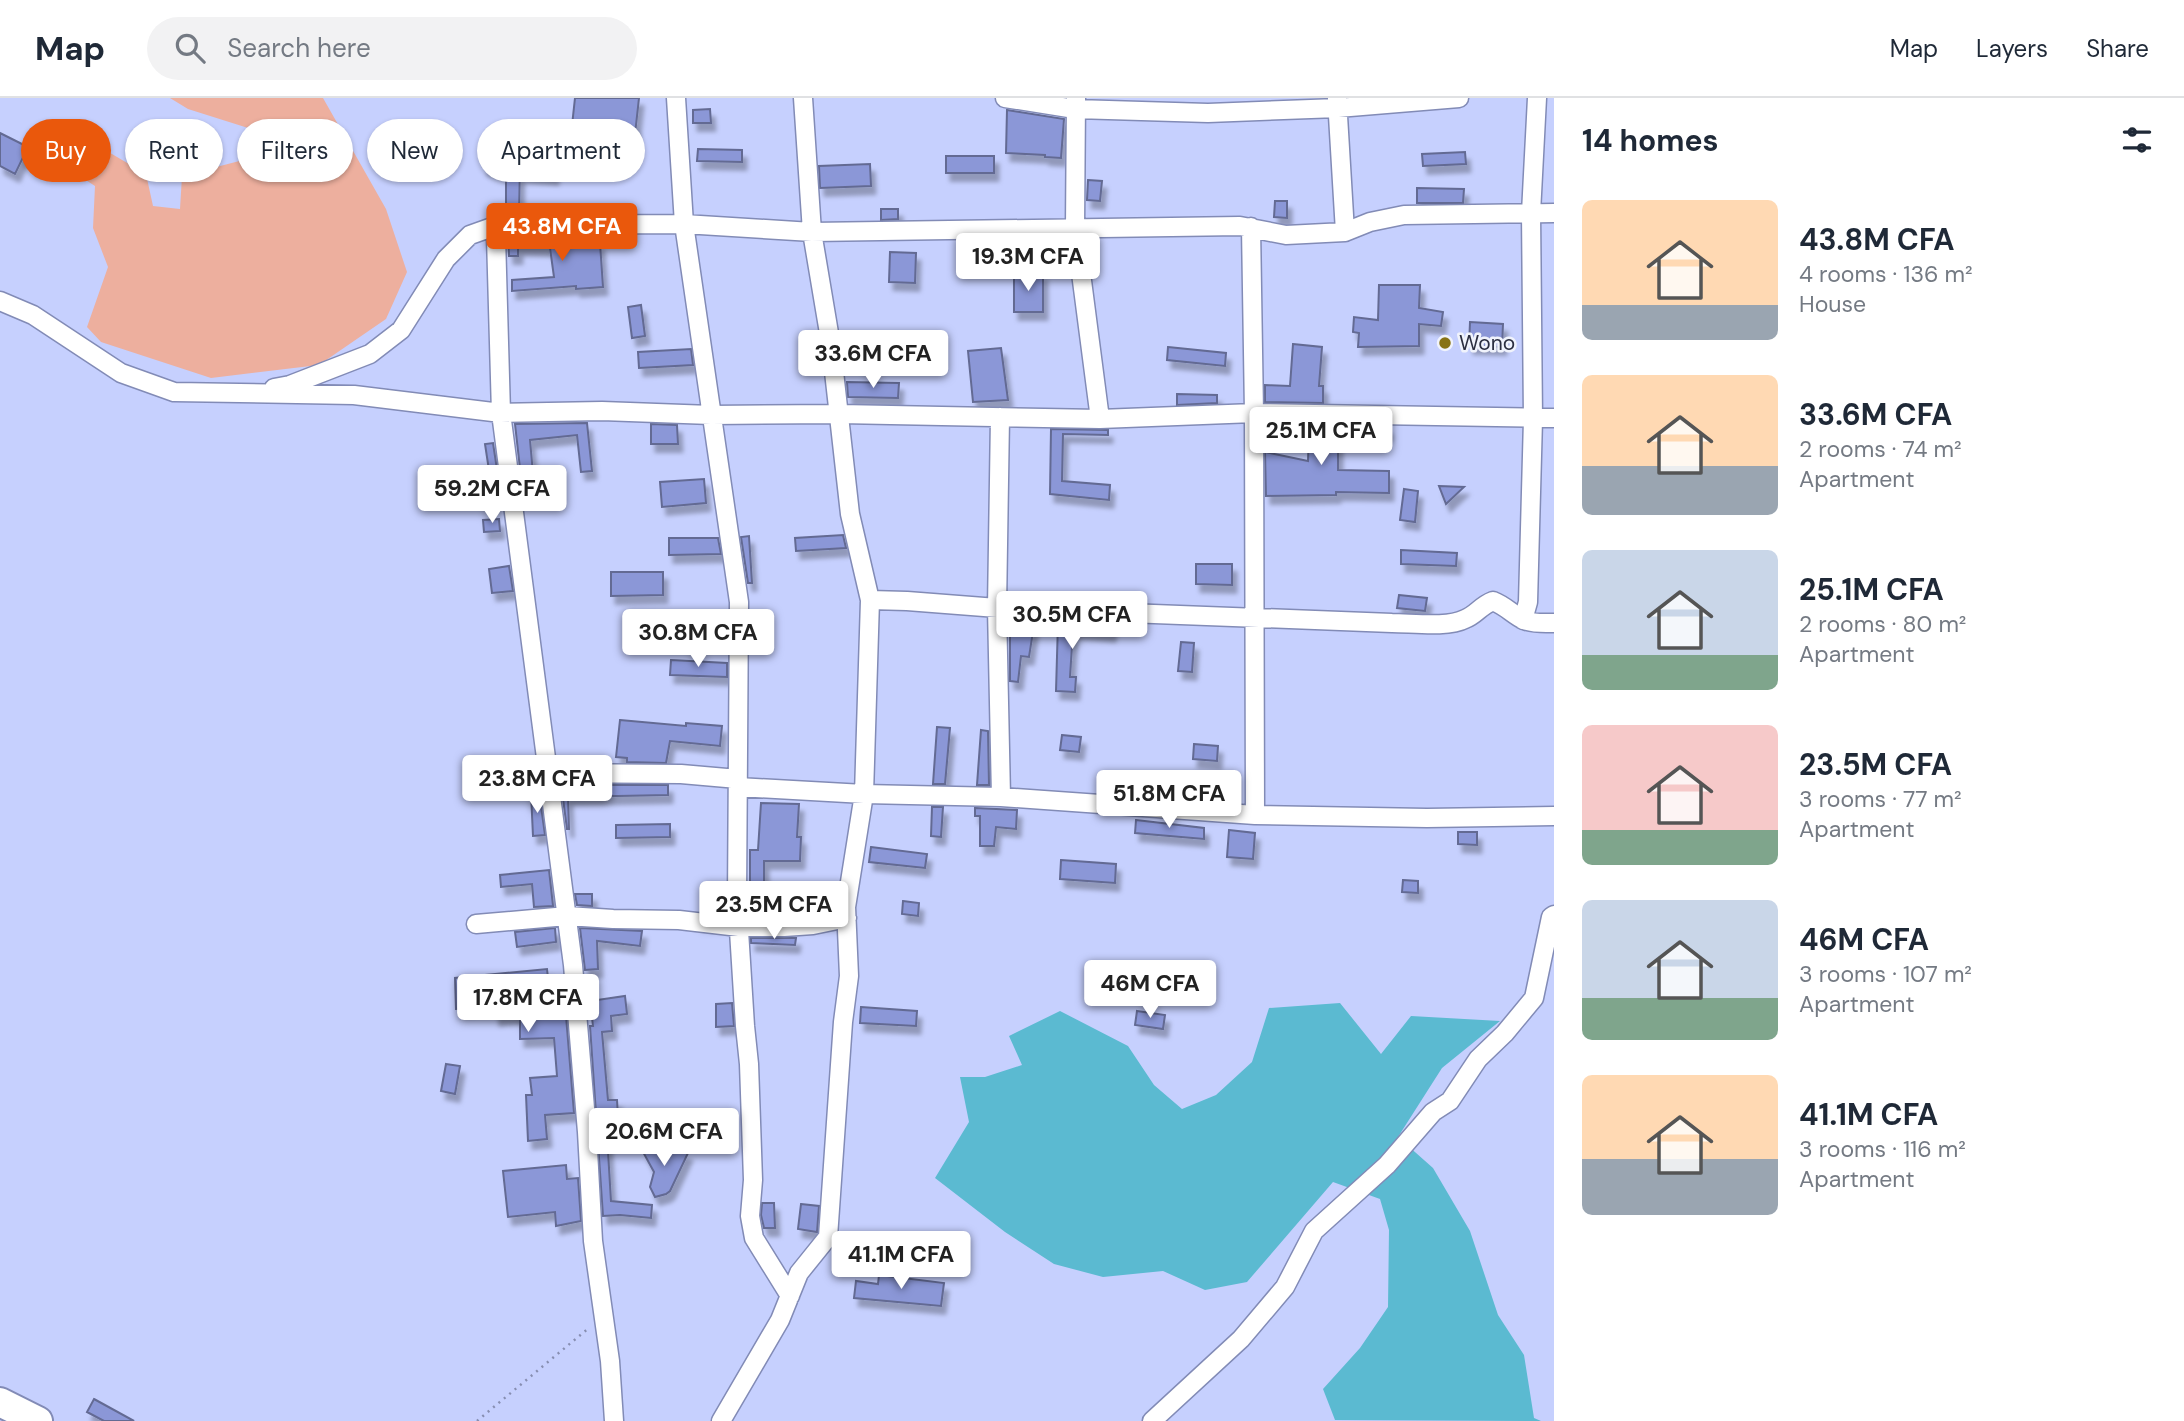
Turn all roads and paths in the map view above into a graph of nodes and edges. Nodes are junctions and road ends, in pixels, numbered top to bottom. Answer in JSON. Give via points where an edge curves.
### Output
{"nodes":[{"id":1,"x":676,"y":98,"type":"edge"},
{"id":2,"x":803,"y":98,"type":"edge"},
{"id":3,"x":1005,"y":98,"type":"edge"},
{"id":4,"x":1459,"y":98,"type":"edge"},
{"id":5,"x":1537,"y":98,"type":"edge"},
{"id":6,"x":1337,"y":103,"type":"edge"},
{"id":7,"x":1075,"y":104,"type":"edge"},
{"id":8,"x":1531,"y":213,"type":"junction"},
{"id":9,"x":1554,"y":213,"type":"edge"},
{"id":10,"x":684,"y":224,"type":"junction"},
{"id":11,"x":498,"y":225,"type":"junction"},
{"id":12,"x":1075,"y":228,"type":"junction"},
{"id":13,"x":1251,"y":228,"type":"junction"},
{"id":14,"x":812,"y":232,"type":"junction"},
{"id":15,"x":1345,"y":232,"type":"junction"},
{"id":16,"x":0,"y":301,"type":"edge"},
{"id":17,"x":236,"y":395,"type":"junction"},
{"id":18,"x":501,"y":413,"type":"junction"},
{"id":19,"x":1254,"y":413,"type":"junction"},
{"id":20,"x":840,"y":414,"type":"junction"},
{"id":21,"x":711,"y":415,"type":"junction"},
{"id":22,"x":1000,"y":417,"type":"junction"},
{"id":23,"x":1554,"y":418,"type":"edge"},
{"id":24,"x":1100,"y":419,"type":"junction"},
{"id":25,"x":1533,"y":419,"type":"junction"},
{"id":26,"x":870,"y":600,"type":"junction"},
{"id":27,"x":997,"y":608,"type":"junction"},
{"id":28,"x":1254,"y":617,"type":"junction"},
{"id":29,"x":1524,"y":620,"type":"junction"},
{"id":30,"x":1554,"y":623,"type":"edge"},
{"id":31,"x":546,"y":773,"type":"junction"},
{"id":32,"x":738,"y":783,"type":"junction"},
{"id":33,"x":864,"y":794,"type":"junction"},
{"id":34,"x":1001,"y":797,"type":"junction"},
{"id":35,"x":1255,"y":815,"type":"junction"},
{"id":36,"x":1554,"y":816,"type":"edge"},
{"id":37,"x":1554,"y":915,"type":"edge"},
{"id":38,"x":567,"y":916,"type":"junction"},
{"id":39,"x":847,"y":918,"type":"junction"},
{"id":40,"x":476,"y":924,"type":"dead end"},
{"id":41,"x":739,"y":927,"type":"junction"},
{"id":42,"x":790,"y":1296,"type":"junction"},
{"id":43,"x":603,"y":1316,"type":"junction"},
{"id":44,"x":0,"y":1402,"type":"edge"},
{"id":45,"x":38,"y":1421,"type":"edge"},
{"id":46,"x":477,"y":1421,"type":"edge"},
{"id":47,"x":614,"y":1421,"type":"edge"},
{"id":48,"x":721,"y":1421,"type":"edge"},
{"id":49,"x":1152,"y":1421,"type":"edge"}],
"edges":[{"from":1,"to":10,"type":"street"},
{"from":2,"to":14,"type":"street"},
{"from":3,"to":7,"type":"street"},
{"from":4,"to":6,"type":"street"},
{"from":5,"to":8,"type":"street"},
{"from":6,"to":7,"type":"street","via":[[1208,113]]},
{"from":6,"to":15,"type":"street"},
{"from":7,"to":12,"type":"street"},
{"from":8,"to":9,"type":"street"},
{"from":8,"to":15,"type":"street","via":[[1404,215]]},
{"from":8,"to":25,"type":"street"},
{"from":10,"to":11,"type":"street"},
{"from":10,"to":14,"type":"street"},
{"from":10,"to":21,"type":"street"},
{"from":11,"to":17,"type":"street","via":[[470,235],[446,259],[401,330],[370,354],[290,385]]},
{"from":11,"to":18,"type":"street"},
{"from":12,"to":13,"type":"street"},
{"from":12,"to":14,"type":"street"},
{"from":12,"to":24,"type":"street"},
{"from":13,"to":15,"type":"street","via":[[1286,235]]},
{"from":13,"to":19,"type":"street"},
{"from":14,"to":20,"type":"street"},
{"from":16,"to":17,"type":"street","via":[[33,315],[121,373],[174,392]]},
{"from":17,"to":18,"type":"street","via":[[354,395]]},
{"from":18,"to":21,"type":"street"},
{"from":18,"to":31,"type":"street"},
{"from":19,"to":24,"type":"street"},
{"from":19,"to":25,"type":"street"},
{"from":19,"to":28,"type":"street"},
{"from":20,"to":21,"type":"street"},
{"from":20,"to":22,"type":"street"},
{"from":20,"to":26,"type":"street","via":[[850,514]]},
{"from":21,"to":32,"type":"street","via":[[739,602]]},
{"from":22,"to":24,"type":"street"},
{"from":22,"to":27,"type":"street"},
{"from":23,"to":25,"type":"street"},
{"from":25,"to":29,"type":"street"},
{"from":26,"to":27,"type":"street"},
{"from":26,"to":33,"type":"street"},
{"from":27,"to":28,"type":"street"},
{"from":27,"to":34,"type":"street"},
{"from":28,"to":29,"type":"street","via":[[1448,623],[1466,619],[1493,601]]},
{"from":28,"to":35,"type":"street"},
{"from":29,"to":30,"type":"street"},
{"from":31,"to":32,"type":"street","via":[[681,774]]},
{"from":31,"to":38,"type":"street"},
{"from":32,"to":33,"type":"street"},
{"from":32,"to":41,"type":"street"},
{"from":33,"to":34,"type":"street"},
{"from":33,"to":39,"type":"street"},
{"from":34,"to":35,"type":"street"},
{"from":35,"to":36,"type":"street"},
{"from":37,"to":49,"type":"street","via":[[1534,998],[1478,1059],[1450,1101],[1433,1112],[1387,1165],[1314,1231],[1285,1287],[1241,1339]]},
{"from":38,"to":40,"type":"street"},
{"from":38,"to":41,"type":"street"},
{"from":38,"to":43,"type":"street"},
{"from":39,"to":41,"type":"street","via":[[794,926]]},
{"from":39,"to":42,"type":"street","via":[[849,976],[828,1237],[799,1273]]},
{"from":41,"to":42,"type":"street","via":[[749,1064],[750,1216],[754,1238]]},
{"from":42,"to":48,"type":"street"},
{"from":43,"to":46,"type":"path"},
{"from":43,"to":47,"type":"street"},
{"from":44,"to":45,"type":"main road"}]}
